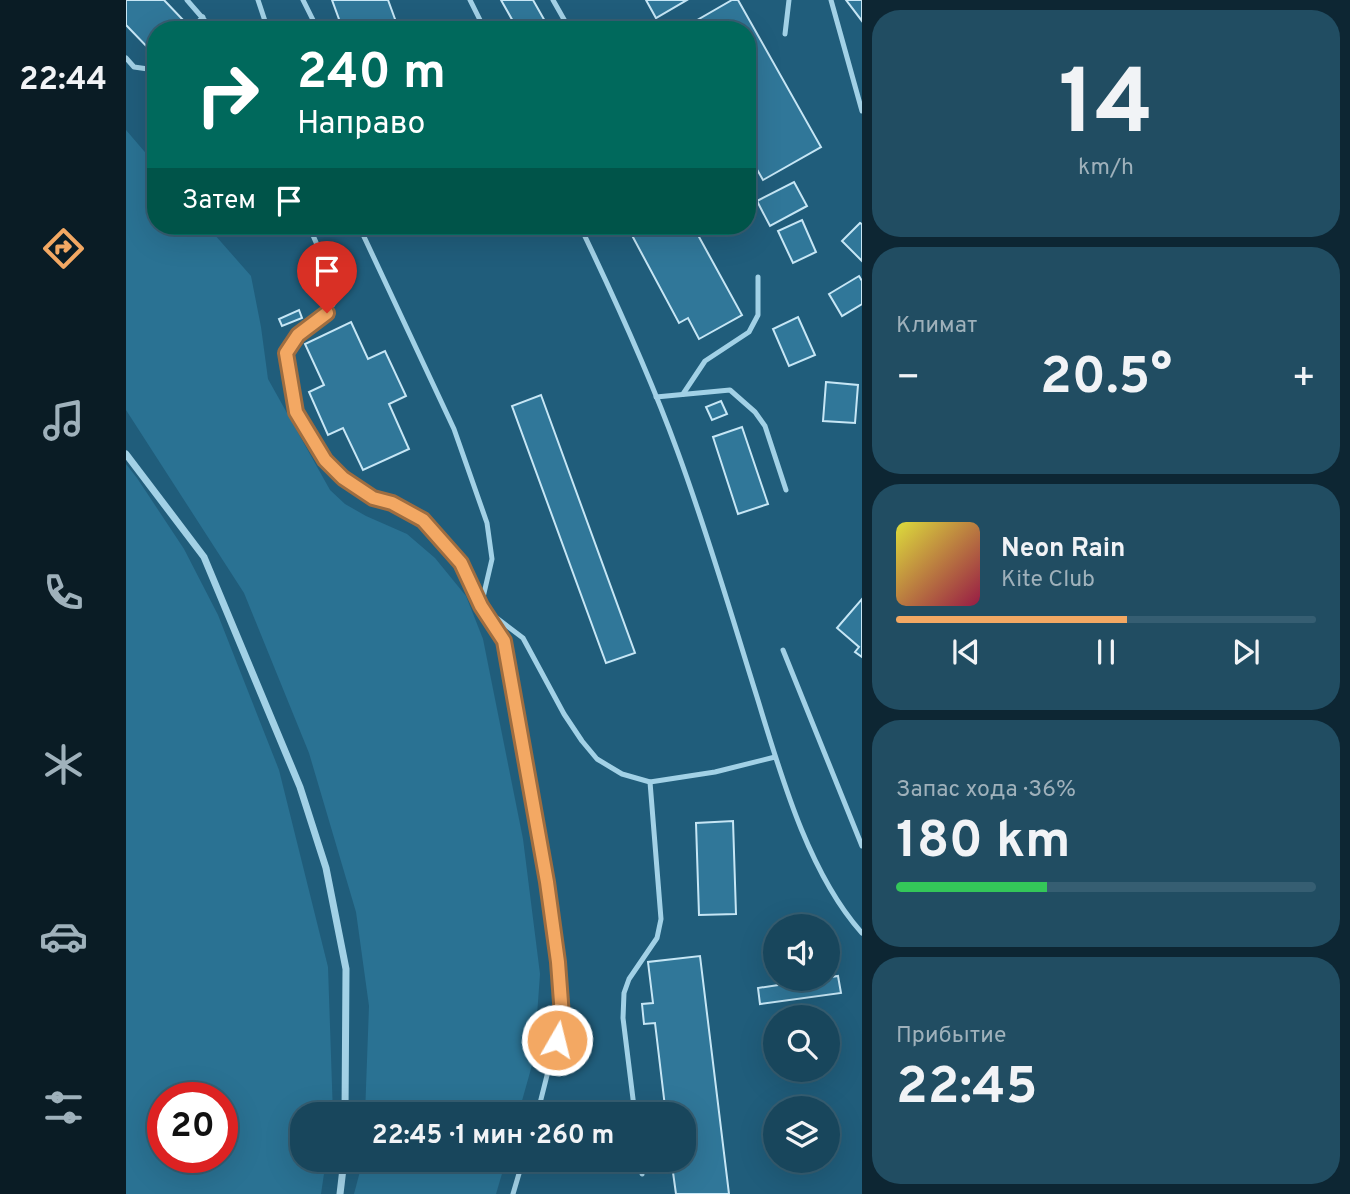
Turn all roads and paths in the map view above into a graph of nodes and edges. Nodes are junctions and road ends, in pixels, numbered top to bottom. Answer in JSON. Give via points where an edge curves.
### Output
{"nodes":[{"id":1,"x":187,"y":0,"type":"edge"},
{"id":2,"x":258,"y":0,"type":"edge"},
{"id":3,"x":303,"y":0,"type":"edge"},
{"id":4,"x":470,"y":0,"type":"edge"},
{"id":5,"x":552,"y":0,"type":"edge"},
{"id":6,"x":789,"y":0,"type":"edge"},
{"id":7,"x":831,"y":0,"type":"edge"},
{"id":8,"x":203,"y":17,"type":"junction"},
{"id":9,"x":199,"y":21,"type":"edge"},
{"id":10,"x":206,"y":21,"type":"edge"},
{"id":11,"x":265,"y":21,"type":"edge"},
{"id":12,"x":314,"y":21,"type":"edge"},
{"id":13,"x":480,"y":21,"type":"edge"},
{"id":14,"x":565,"y":21,"type":"edge"},
{"id":15,"x":785,"y":34,"type":"dead end"},
{"id":16,"x":126,"y":58,"type":"edge"},
{"id":17,"x":147,"y":69,"type":"edge"},
{"id":18,"x":862,"y":108,"type":"edge"},
{"id":19,"x":313,"y":235,"type":"edge"},
{"id":20,"x":363,"y":235,"type":"edge"},
{"id":21,"x":584,"y":235,"type":"edge"},
{"id":22,"x":758,"y":277,"type":"dead end"},
{"id":23,"x":683,"y":394,"type":"junction"},
{"id":24,"x":656,"y":397,"type":"junction"},
{"id":25,"x":126,"y":454,"type":"edge"},
{"id":26,"x":786,"y":490,"type":"dead end"},
{"id":27,"x":481,"y":606,"type":"junction"},
{"id":28,"x":783,"y":650,"type":"dead end"},
{"id":29,"x":775,"y":758,"type":"junction"},
{"id":30,"x":650,"y":782,"type":"junction"},
{"id":31,"x":862,"y":846,"type":"edge"},
{"id":32,"x":862,"y":933,"type":"edge"},
{"id":33,"x":345,"y":1102,"type":"edge"},
{"id":34,"x":540,"y":1102,"type":"edge"},
{"id":35,"x":633,"y":1102,"type":"edge"},
{"id":36,"x":343,"y":1172,"type":"edge"},
{"id":37,"x":519,"y":1172,"type":"edge"},
{"id":38,"x":340,"y":1194,"type":"edge"},
{"id":39,"x":513,"y":1194,"type":"edge"}],
"edges":[{"from":1,"to":8,"type":"lane"},
{"from":2,"to":11,"type":"lane"},
{"from":3,"to":12,"type":"lane"},
{"from":4,"to":13,"type":"lane"},
{"from":5,"to":14,"type":"lane"},
{"from":6,"to":15,"type":"lane"},
{"from":7,"to":18,"type":"lane"},
{"from":8,"to":9,"type":"lane"},
{"from":8,"to":10,"type":"lane"},
{"from":16,"to":17,"type":"lane","via":[[134,67]]},
{"from":19,"to":27,"type":"lane","via":[[333,282],[335,301],[298,335],[286,353],[296,412],[325,460],[343,478],[373,498],[423,520],[461,563]]},
{"from":20,"to":27,"type":"lane","via":[[454,429],[487,523],[492,559]]},
{"from":21,"to":24,"type":"lane"},
{"from":22,"to":23,"type":"lane","via":[[758,315],[749,332],[705,361]]},
{"from":23,"to":24,"type":"lane"},
{"from":23,"to":26,"type":"lane","via":[[730,390],[755,412],[765,426]]},
{"from":24,"to":29,"type":"lane","via":[[677,449]]},
{"from":25,"to":33,"type":"street","via":[[204,557],[300,787],[326,868],[345,969]]},
{"from":27,"to":30,"type":"lane","via":[[523,638],[564,714],[597,759],[622,774]]},
{"from":27,"to":34,"type":"lane","via":[[504,641],[561,989],[562,1016]]},
{"from":28,"to":31,"type":"lane"},
{"from":29,"to":30,"type":"lane"},
{"from":29,"to":32,"type":"lane","via":[[803,836],[838,901]]},
{"from":30,"to":35,"type":"lane","via":[[661,919],[657,938],[624,993]]},
{"from":36,"to":38,"type":"street"},
{"from":37,"to":39,"type":"lane"}]}
